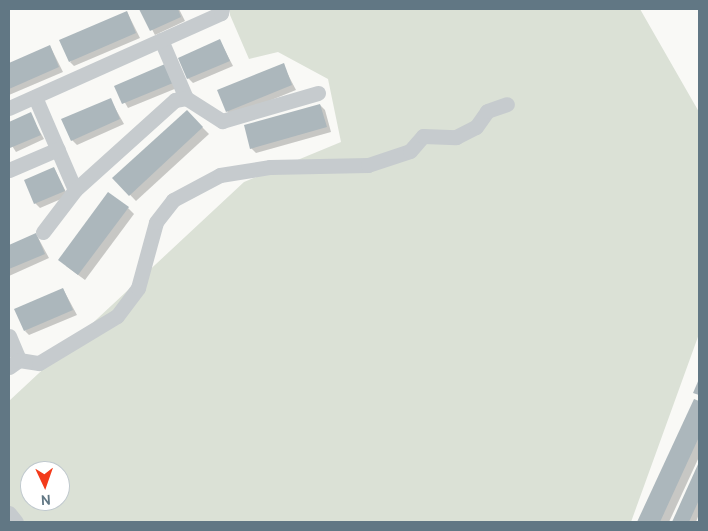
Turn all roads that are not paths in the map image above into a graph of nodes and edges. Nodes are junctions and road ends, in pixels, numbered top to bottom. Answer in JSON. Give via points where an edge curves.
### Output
{"nodes":[{"id":1,"x":222,"y":9,"type":"edge"},
{"id":2,"x":161,"y":40,"type":"junction"},
{"id":3,"x":318,"y":93,"type":"dead end"},
{"id":4,"x":35,"y":97,"type":"junction"},
{"id":5,"x":186,"y":98,"type":"junction"},
{"id":6,"x":507,"y":104,"type":"dead end"},
{"id":7,"x":9,"y":108,"type":"edge"},
{"id":8,"x":58,"y":150,"type":"junction"},
{"id":9,"x":9,"y":170,"type":"edge"},
{"id":10,"x":75,"y":190,"type":"junction"},
{"id":11,"x":43,"y":232,"type":"dead end"},
{"id":12,"x":9,"y":336,"type":"edge"},
{"id":13,"x":14,"y":363,"type":"edge"},
{"id":14,"x":9,"y":513,"type":"edge"},
{"id":15,"x":16,"y":522,"type":"edge"}],
"edges":[{"from":1,"to":2,"type":"street","via":[[221,13]]},
{"from":2,"to":4,"type":"street"},
{"from":2,"to":5,"type":"street"},
{"from":3,"to":5,"type":"street","via":[[222,121]]},
{"from":4,"to":7,"type":"street"},
{"from":4,"to":8,"type":"street"},
{"from":5,"to":10,"type":"street","via":[[175,100]]},
{"from":6,"to":13,"type":"street","via":[[487,111],[476,126],[456,137],[423,136],[410,151],[368,165],[270,167],[220,175],[173,200],[156,222],[138,288],[117,316],[39,363]]},
{"from":8,"to":9,"type":"street"},
{"from":8,"to":10,"type":"street"},
{"from":10,"to":11,"type":"street"},
{"from":12,"to":13,"type":"street"},
{"from":14,"to":15,"type":"street"}]}
